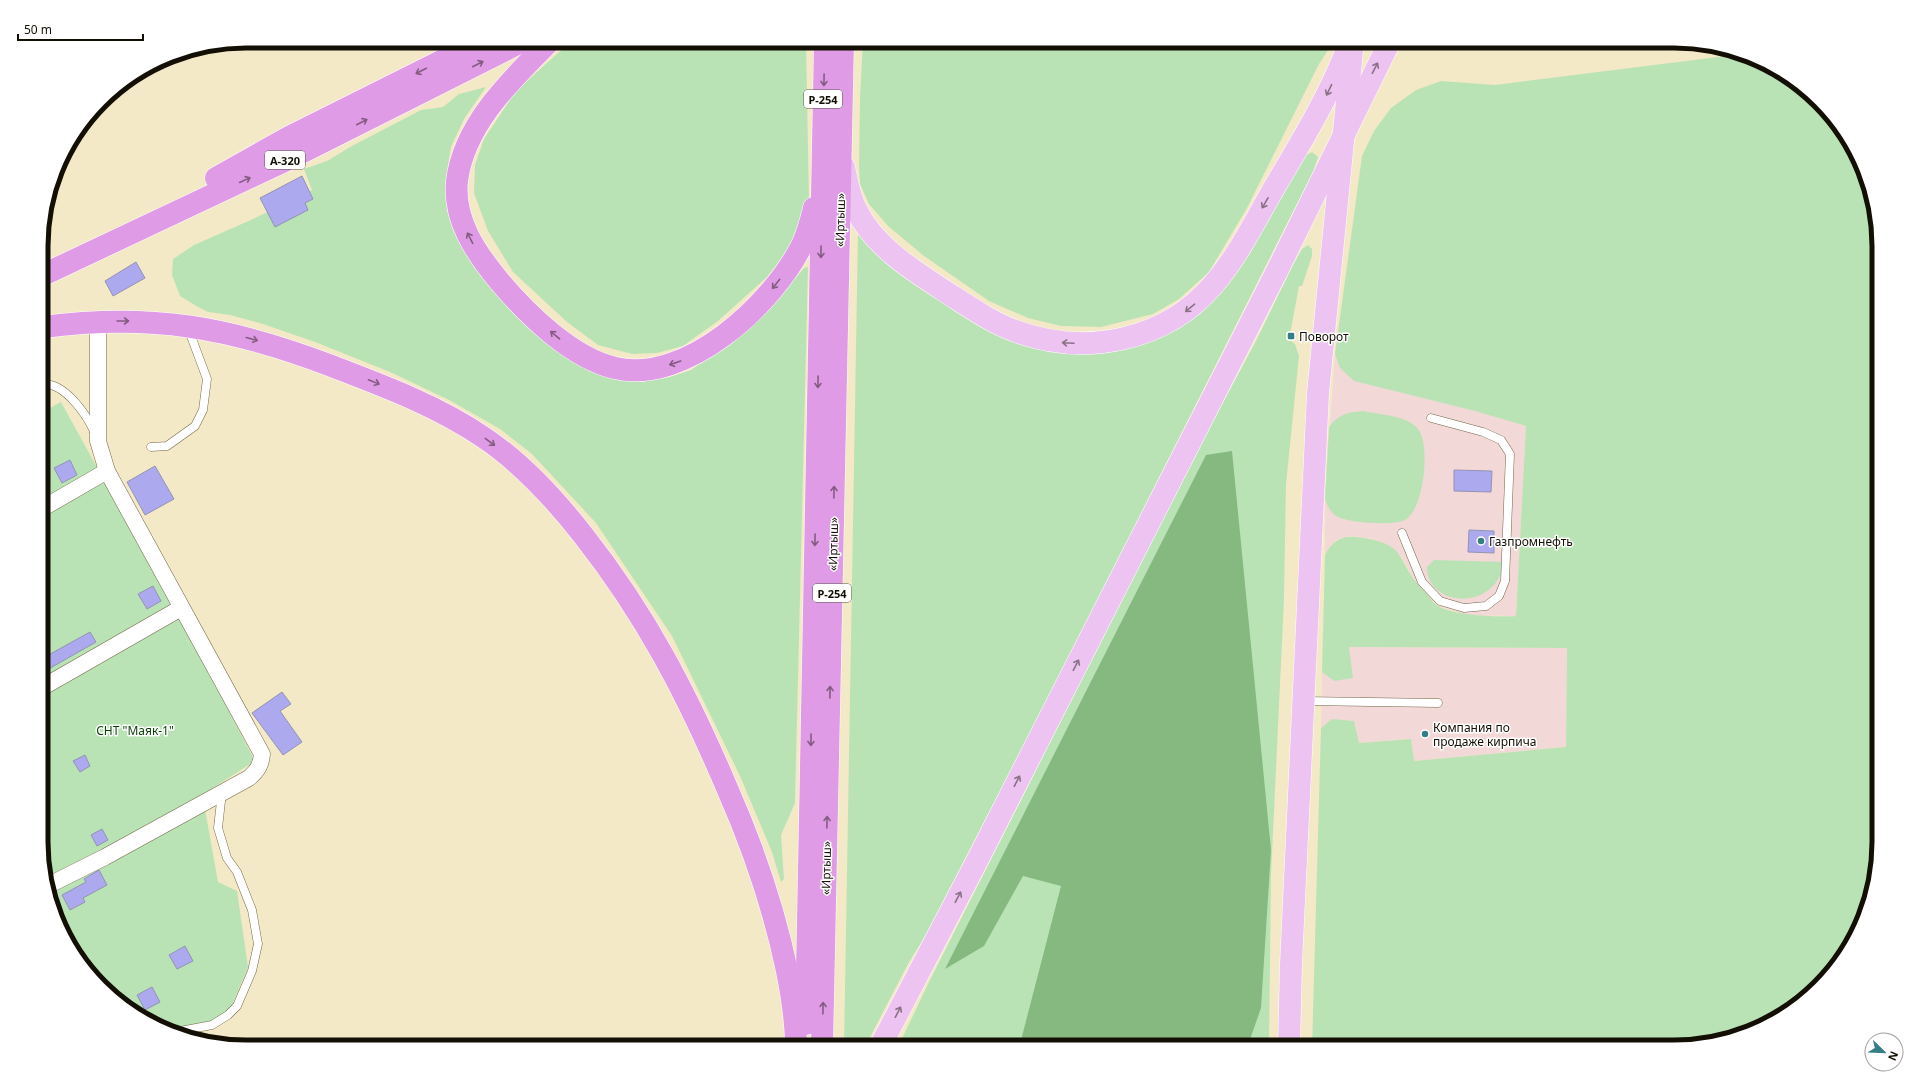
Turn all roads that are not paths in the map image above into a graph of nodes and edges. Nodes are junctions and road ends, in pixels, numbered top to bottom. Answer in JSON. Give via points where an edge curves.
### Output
{"nodes":[{"id":1,"x":467,"y":48,"type":"edge"},
{"id":2,"x":509,"y":48,"type":"edge"},
{"id":3,"x":543,"y":48,"type":"edge"},
{"id":4,"x":824,"y":48,"type":"edge"},
{"id":5,"x":844,"y":48,"type":"edge"},
{"id":6,"x":1347,"y":48,"type":"edge"},
{"id":7,"x":1352,"y":48,"type":"edge"},
{"id":8,"x":1386,"y":48,"type":"edge"},
{"id":9,"x":1346,"y":128,"type":"junction"},
{"id":10,"x":841,"y":138,"type":"junction"},
{"id":11,"x":822,"y":157,"type":"junction"},
{"id":12,"x":48,"y":273,"type":"edge"},
{"id":13,"x":48,"y":273,"type":"edge"},
{"id":14,"x":98,"y":322,"type":"junction"},
{"id":15,"x":187,"y":325,"type":"junction"},
{"id":16,"x":48,"y":327,"type":"edge"},
{"id":17,"x":48,"y":386,"type":"edge"},
{"id":18,"x":1431,"y":418,"type":"dead end"},
{"id":19,"x":98,"y":441,"type":"junction"},
{"id":20,"x":151,"y":447,"type":"dead end"},
{"id":21,"x":107,"y":471,"type":"junction"},
{"id":22,"x":48,"y":505,"type":"edge"},
{"id":23,"x":1402,"y":533,"type":"dead end"},
{"id":24,"x":181,"y":608,"type":"junction"},
{"id":25,"x":48,"y":683,"type":"edge"},
{"id":26,"x":1304,"y":701,"type":"junction"},
{"id":27,"x":1438,"y":703,"type":"dead end"},
{"id":28,"x":222,"y":792,"type":"junction"},
{"id":29,"x":53,"y":884,"type":"edge"},
{"id":30,"x":186,"y":1030,"type":"edge"},
{"id":31,"x":795,"y":1040,"type":"edge"},
{"id":32,"x":805,"y":1040,"type":"edge"},
{"id":33,"x":822,"y":1040,"type":"edge"},
{"id":34,"x":884,"y":1040,"type":"edge"},
{"id":35,"x":1289,"y":1040,"type":"edge"}],
"edges":[{"from":1,"to":12,"type":"highway","number":"А-320","one_way":true,"via":[[289,137]]},
{"from":13,"to":2,"type":"highway","number":"А-320","one_way":true,"via":[[297,155]]},
{"from":11,"to":3,"type":"highway","one_way":true,"via":[[816,200],[802,245],[787,270],[755,307],[713,342],[680,362],[647,370],[615,368],[601,364],[568,345],[509,292],[474,248],[460,216],[457,199],[461,162],[480,122],[515,76]]},
{"from":4,"to":11,"type":"highway","name":"«Иртыш»","number":"Р-254","one_way":true},
{"from":5,"to":10,"type":"highway","name":"«Иртыш»","number":"Р-254"},
{"from":6,"to":10,"type":"main road","one_way":true,"via":[[1324,100],[1238,250],[1213,285],[1188,309],[1161,327],[1110,341],[1061,343],[1018,332],[981,315],[913,270],[871,233],[855,208],[844,167]]},
{"from":7,"to":9,"type":"main road"},
{"from":9,"to":8,"type":"main road","one_way":true},
{"from":9,"to":26,"type":"main road","via":[[1318,393]]},
{"from":34,"to":9,"type":"main road","one_way":true,"via":[[1262,300]]},
{"from":33,"to":10,"type":"highway","name":"«Иртыш»","number":"Р-254","one_way":true},
{"from":11,"to":32,"type":"highway","name":"«Иртыш»","number":"Р-254","one_way":true},
{"from":14,"to":15,"type":"highway","one_way":true,"via":[[158,322]]},
{"from":14,"to":16,"type":"highway"},
{"from":14,"to":19,"type":"street"},
{"from":15,"to":20,"type":"lane","via":[[207,379],[203,410],[195,426],[167,446]]},
{"from":15,"to":31,"type":"highway","one_way":true,"via":[[237,335],[293,352],[361,377],[427,406],[482,436],[527,472],[559,506],[603,560],[647,625],[682,687],[714,757],[756,859],[770,902],[790,986]]},
{"from":17,"to":19,"type":"lane","via":[[60,390],[75,401],[87,417]]},
{"from":18,"to":23,"type":"lane","via":[[1483,432],[1501,440],[1510,454],[1505,581],[1498,596],[1486,606],[1464,608],[1440,601],[1422,582]]},
{"from":19,"to":21,"type":"street"},
{"from":21,"to":22,"type":"street"},
{"from":21,"to":24,"type":"street"},
{"from":24,"to":25,"type":"street"},
{"from":24,"to":28,"type":"street","via":[[262,754],[257,771]]},
{"from":26,"to":27,"type":"lane"},
{"from":26,"to":35,"type":"main road"},
{"from":28,"to":29,"type":"street"},
{"from":28,"to":30,"type":"lane","via":[[218,828],[227,858],[237,872],[252,910],[258,944],[252,971],[237,1006],[212,1025]]}]}
